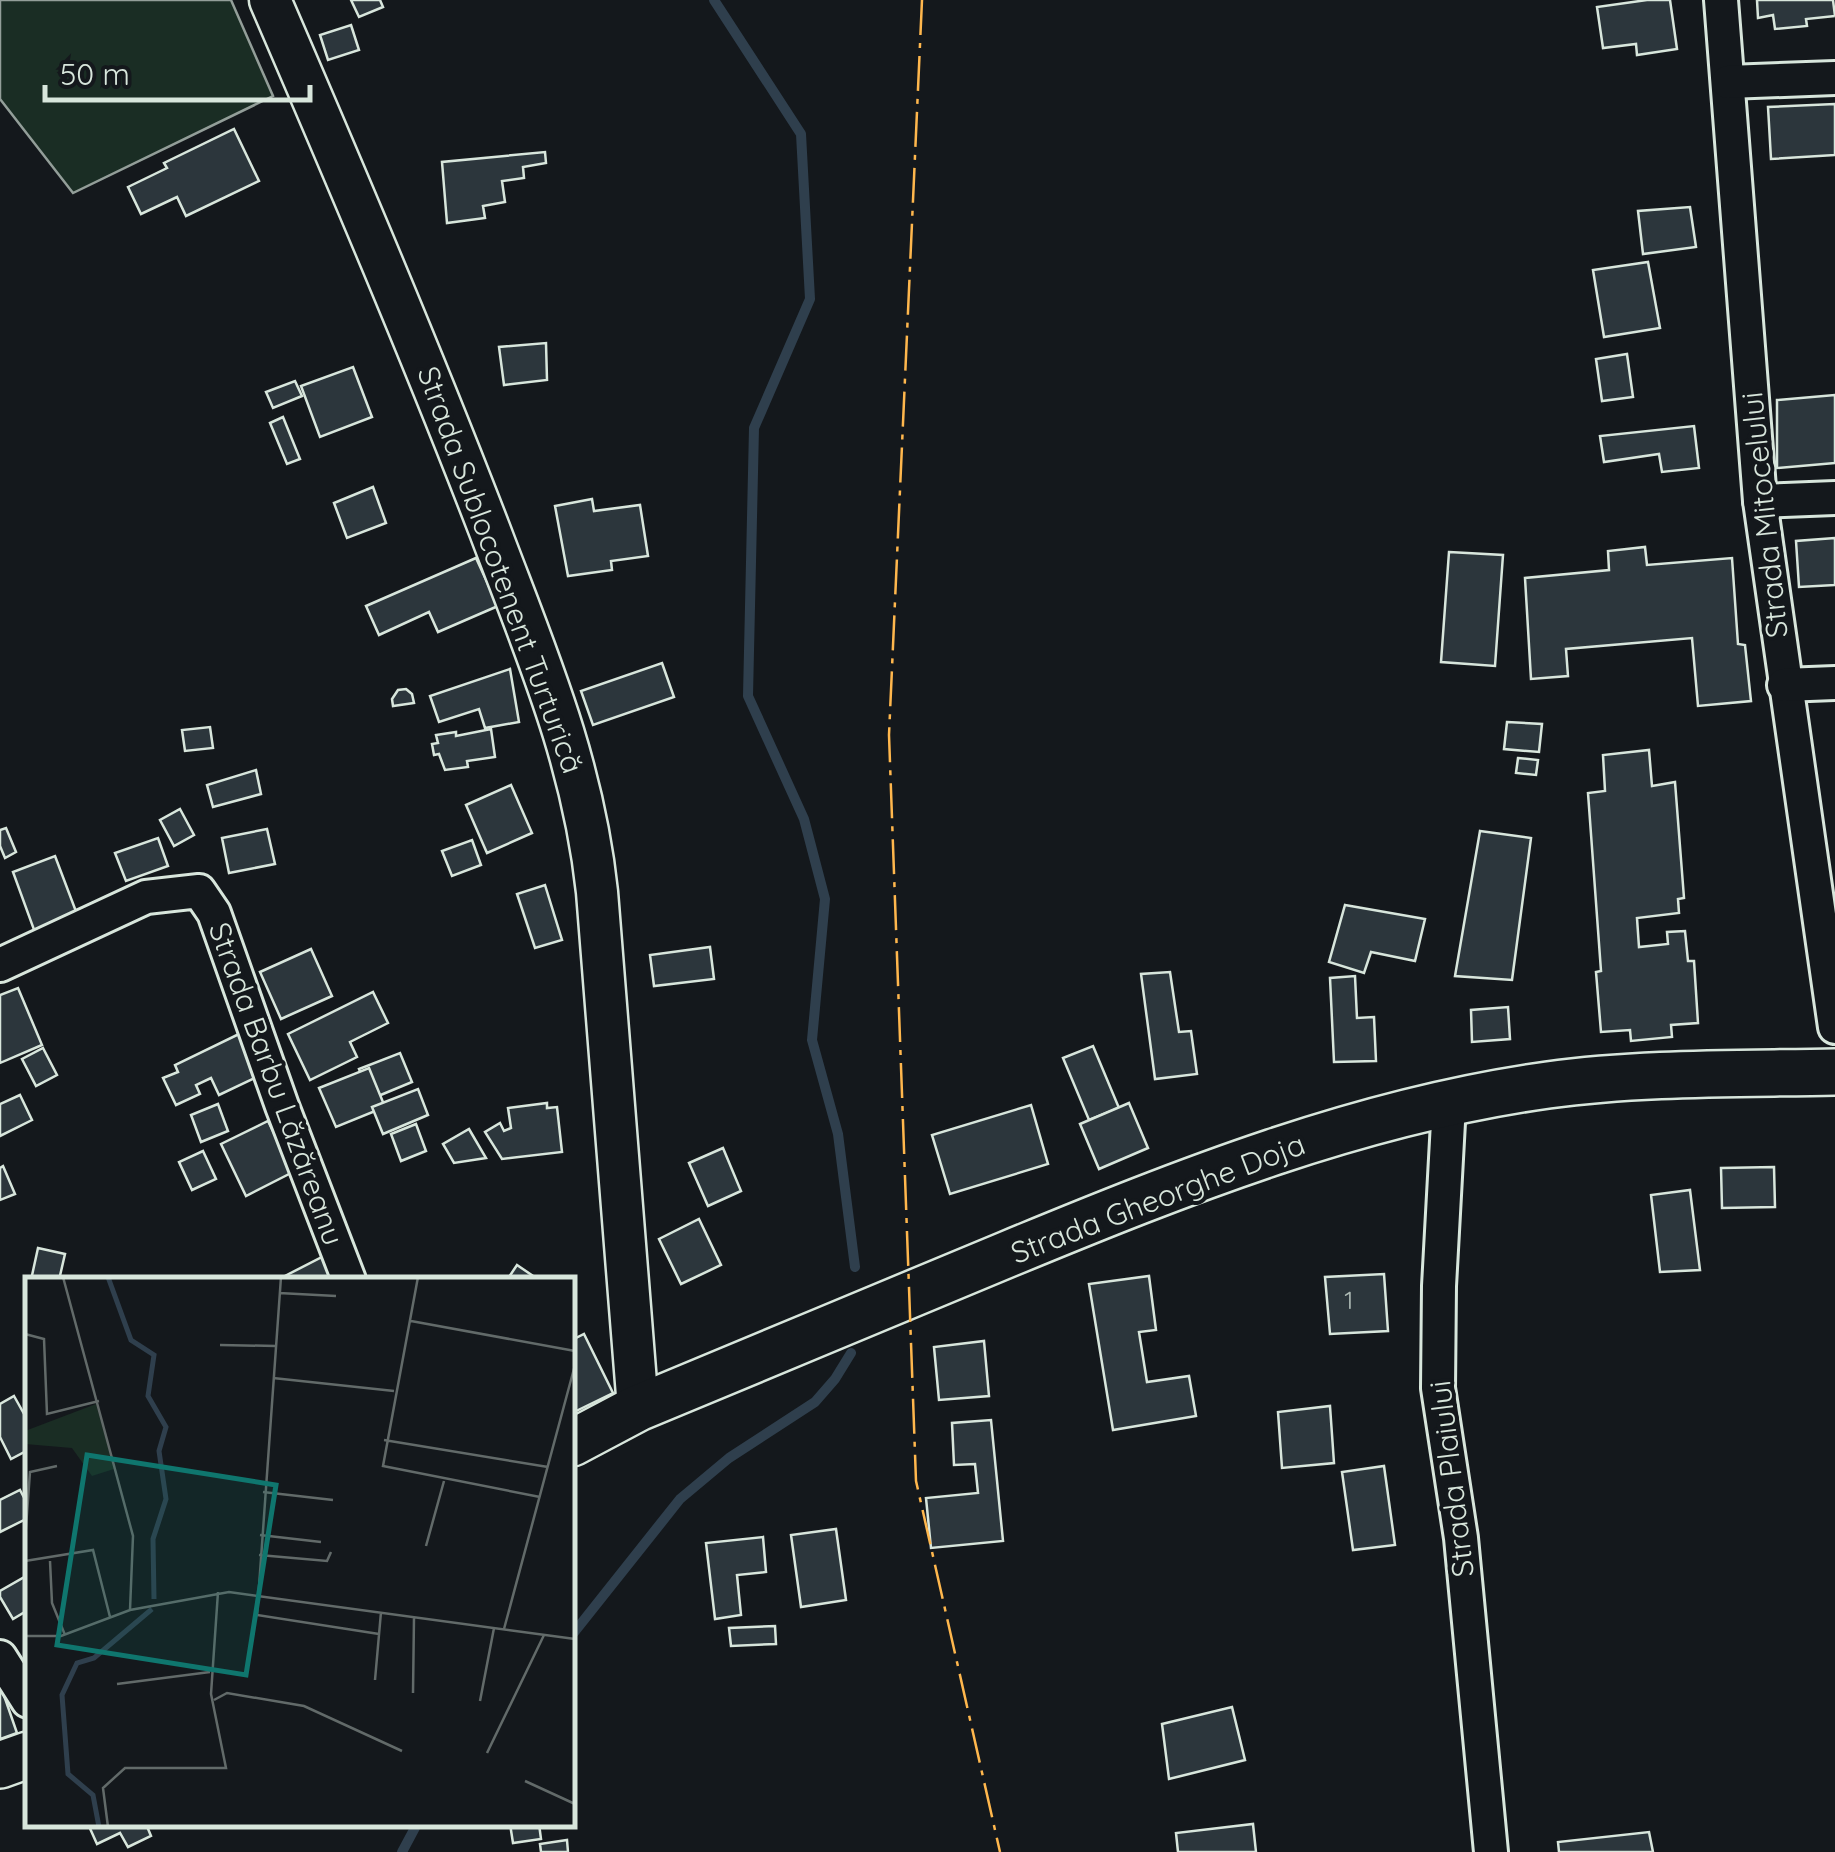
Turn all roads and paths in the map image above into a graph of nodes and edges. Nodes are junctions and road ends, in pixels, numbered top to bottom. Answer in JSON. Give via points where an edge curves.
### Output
{"nodes":[{"id":1,"x":270,"y":0,"type":"edge"},
{"id":2,"x":1721,"y":0,"type":"edge"},
{"id":3,"x":1835,"y":78,"type":"edge"},
{"id":4,"x":1728,"y":82,"type":"junction"},
{"id":5,"x":1835,"y":498,"type":"edge"},
{"id":6,"x":1760,"y":501,"type":"junction"},
{"id":7,"x":1835,"y":682,"type":"edge"},
{"id":8,"x":1784,"y":686,"type":"junction"},
{"id":9,"x":0,"y":965,"type":"edge"},
{"id":10,"x":1835,"y":1027,"type":"edge"},
{"id":11,"x":1835,"y":1072,"type":"edge"},
{"id":12,"x":1449,"y":1104,"type":"junction"},
{"id":13,"x":348,"y":1277,"type":"edge"},
{"id":14,"x":638,"y":1408,"type":"junction"},
{"id":15,"x":575,"y":1441,"type":"edge"},
{"id":16,"x":0,"y":1657,"type":"edge"},
{"id":17,"x":25,"y":1696,"type":"edge"},
{"id":18,"x":25,"y":1755,"type":"edge"},
{"id":19,"x":0,"y":1765,"type":"edge"},
{"id":20,"x":1491,"y":1852,"type":"edge"}],
"edges":[{"from":1,"to":14,"type":"street","name":"Strada Sublocotenent Turturică","via":[[442,406],[577,771],[592,839]]},
{"from":2,"to":4,"type":"street","name":"Strada Mitocelului"},
{"from":3,"to":4,"type":"street"},
{"from":4,"to":6,"type":"street","name":"Strada Mitocelului"},
{"from":5,"to":6,"type":"street"},
{"from":6,"to":8,"type":"street","name":"Strada Mitocelului"},
{"from":7,"to":8,"type":"street"},
{"from":8,"to":10,"type":"street","name":"Strada Mitocelului"},
{"from":9,"to":13,"type":"street","name":"Strada Barbu Lăzăreanu","via":[[146,897],[198,891],[214,913]]},
{"from":11,"to":12,"type":"main road","name":"Strada Gheorghe Doja","via":[[1548,1085]]},
{"from":12,"to":14,"type":"main road","name":"Strada Gheorghe Doja","via":[[1294,1145],[1166,1189]]},
{"from":12,"to":20,"type":"street","name":"Strada Plaiului","via":[[1438,1388],[1461,1538]]},
{"from":14,"to":15,"type":"main road","name":"Strada Gheorghe Doja"},
{"from":16,"to":17,"type":"street"},
{"from":18,"to":19,"type":"main road"}]}
